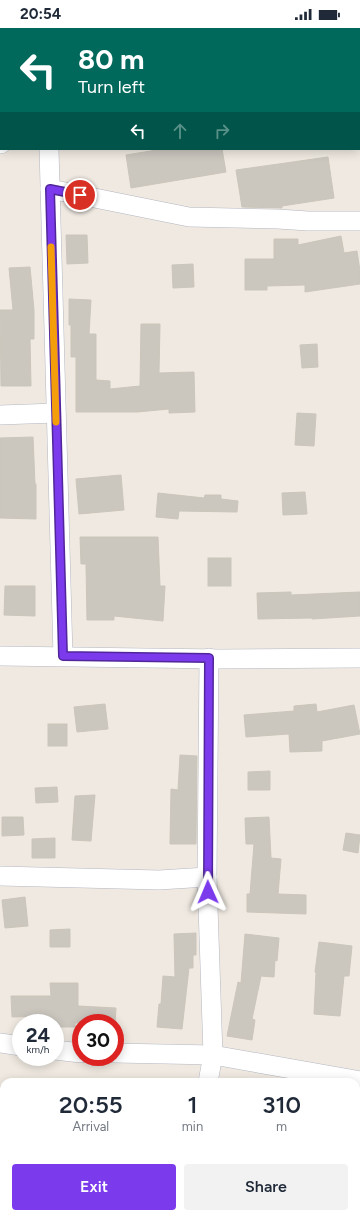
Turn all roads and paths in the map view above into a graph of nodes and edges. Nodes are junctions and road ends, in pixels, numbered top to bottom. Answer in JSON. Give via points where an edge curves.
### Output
{"nodes":[{"id":1,"x":48,"y":150,"type":"edge"},
{"id":2,"x":50,"y":189,"type":"junction"},
{"id":3,"x":360,"y":221,"type":"edge"},
{"id":4,"x":56,"y":413,"type":"junction"},
{"id":5,"x":0,"y":415,"type":"edge"},
{"id":6,"x":0,"y":656,"type":"edge"},
{"id":7,"x":63,"y":656,"type":"junction"},
{"id":8,"x":209,"y":658,"type":"junction"},
{"id":9,"x":360,"y":658,"type":"edge"},
{"id":10,"x":0,"y":876,"type":"edge"},
{"id":11,"x":207,"y":877,"type":"junction"},
{"id":12,"x":0,"y":1043,"type":"edge"},
{"id":13,"x":12,"y":1045,"type":"edge"},
{"id":14,"x":124,"y":1053,"type":"edge"},
{"id":15,"x":213,"y":1055,"type":"junction"},
{"id":16,"x":209,"y":1078,"type":"edge"},
{"id":17,"x":343,"y":1078,"type":"edge"}],
"edges":[{"from":1,"to":2,"type":"street"},
{"from":2,"to":3,"type":"street","via":[[189,217]]},
{"from":2,"to":4,"type":"street"},
{"from":4,"to":5,"type":"street"},
{"from":4,"to":7,"type":"street"},
{"from":6,"to":7,"type":"street"},
{"from":7,"to":8,"type":"street"},
{"from":8,"to":9,"type":"street"},
{"from":8,"to":11,"type":"street"},
{"from":10,"to":11,"type":"street","via":[[159,880]]},
{"from":11,"to":15,"type":"street"},
{"from":12,"to":13,"type":"street"},
{"from":14,"to":15,"type":"street"},
{"from":15,"to":16,"type":"street"},
{"from":15,"to":17,"type":"street"}]}
